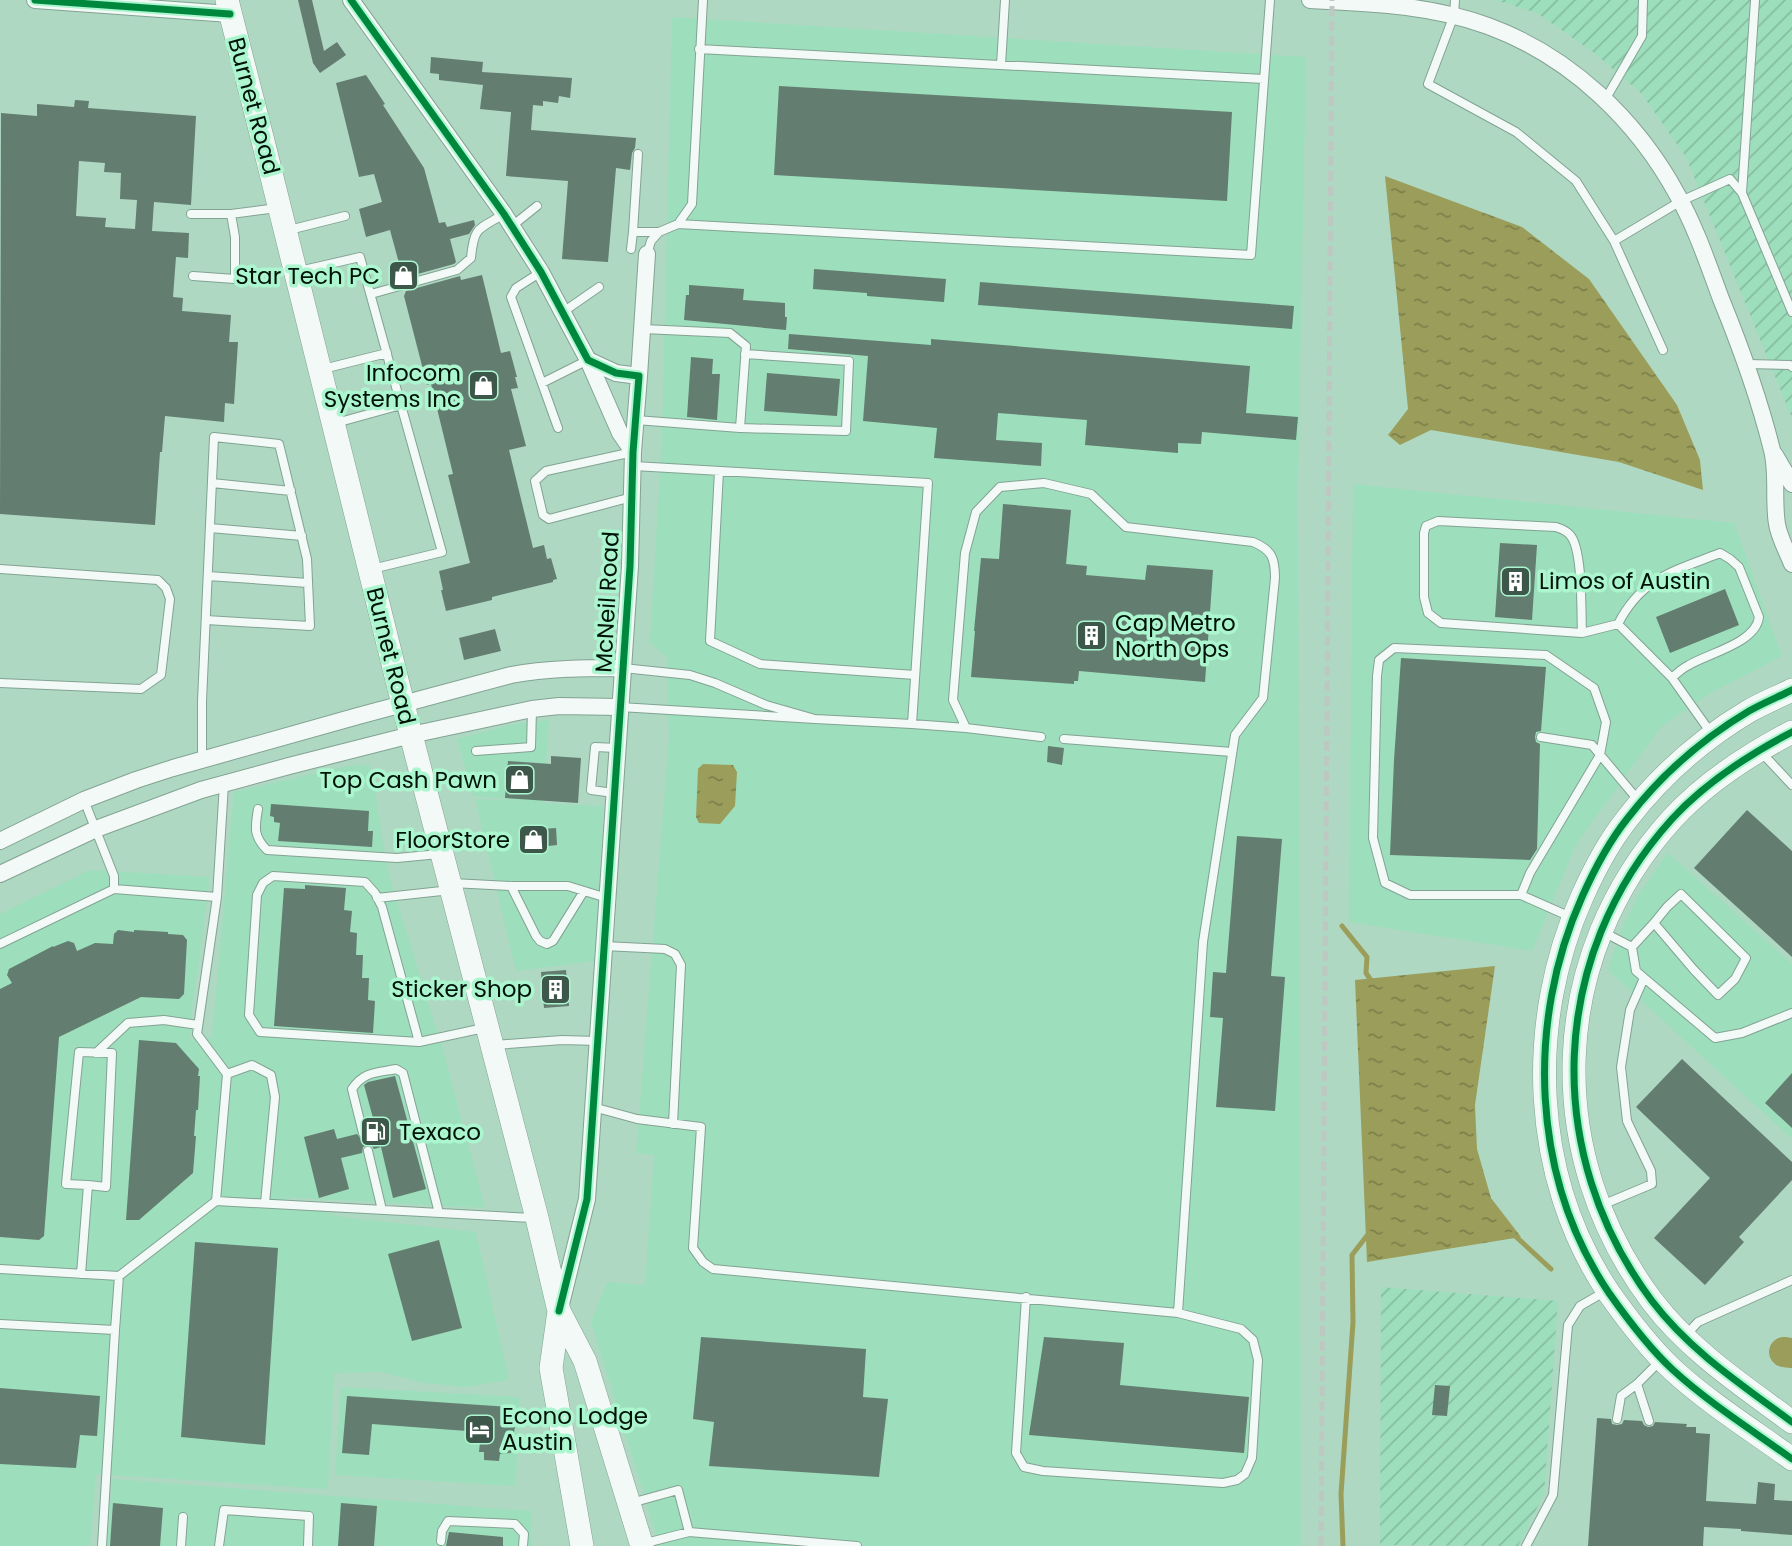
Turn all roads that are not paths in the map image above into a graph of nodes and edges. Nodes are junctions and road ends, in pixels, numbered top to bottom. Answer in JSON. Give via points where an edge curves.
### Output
{"nodes":[{"id":1,"x":35,"y":0,"type":"edge"},
{"id":2,"x":351,"y":0,"type":"edge"},
{"id":3,"x":703,"y":0,"type":"edge"},
{"id":4,"x":1005,"y":0,"type":"edge"},
{"id":5,"x":1270,"y":0,"type":"edge"},
{"id":6,"x":1310,"y":0,"type":"edge"},
{"id":7,"x":1643,"y":0,"type":"edge"},
{"id":8,"x":1755,"y":0,"type":"edge"},
{"id":9,"x":228,"y":7,"type":"edge"},
{"id":10,"x":1454,"y":8,"type":"edge"},
{"id":11,"x":699,"y":49,"type":"junction"},
{"id":12,"x":1002,"y":65,"type":"junction"},
{"id":13,"x":1264,"y":79,"type":"junction"},
{"id":14,"x":1605,"y":100,"type":"junction"},
{"id":15,"x":638,"y":155,"type":"dead end"},
{"id":16,"x":1742,"y":192,"type":"junction"},
{"id":17,"x":1681,"y":201,"type":"junction"},
{"id":18,"x":537,"y":206,"type":"dead end"},
{"id":19,"x":280,"y":207,"type":"junction"},
{"id":20,"x":191,"y":214,"type":"dead end"},
{"id":21,"x":231,"y":214,"type":"junction"},
{"id":22,"x":345,"y":216,"type":"dead end"},
{"id":23,"x":508,"y":220,"type":"junction"},
{"id":24,"x":678,"y":224,"type":"junction"},
{"id":25,"x":286,"y":231,"type":"junction"},
{"id":26,"x":633,"y":232,"type":"junction"},
{"id":27,"x":659,"y":232,"type":"junction"},
{"id":28,"x":1614,"y":241,"type":"junction"},
{"id":29,"x":639,"y":251,"type":"junction"},
{"id":30,"x":296,"y":272,"type":"junction"},
{"id":31,"x":541,"y":272,"type":"junction"},
{"id":32,"x":193,"y":276,"type":"dead end"},
{"id":33,"x":598,"y":287,"type":"dead end"},
{"id":34,"x":370,"y":294,"type":"junction"},
{"id":35,"x":563,"y":312,"type":"junction"},
{"id":36,"x":1792,"y":312,"type":"edge"},
{"id":37,"x":643,"y":329,"type":"junction"},
{"id":38,"x":1663,"y":349,"type":"dead end"},
{"id":39,"x":387,"y":353,"type":"junction"},
{"id":40,"x":745,"y":354,"type":"junction"},
{"id":41,"x":588,"y":360,"type":"junction"},
{"id":42,"x":1746,"y":365,"type":"junction"},
{"id":43,"x":1792,"y":367,"type":"edge"},
{"id":44,"x":320,"y":370,"type":"junction"},
{"id":45,"x":639,"y":376,"type":"junction"},
{"id":46,"x":542,"y":383,"type":"junction"},
{"id":47,"x":401,"y":405,"type":"junction"},
{"id":48,"x":636,"y":420,"type":"junction"},
{"id":49,"x":333,"y":423,"type":"junction"},
{"id":50,"x":558,"y":428,"type":"dead end"},
{"id":51,"x":740,"y":428,"type":"junction"},
{"id":52,"x":1773,"y":453,"type":"junction"},
{"id":53,"x":634,"y":459,"type":"junction"},
{"id":54,"x":719,"y":471,"type":"junction"},
{"id":55,"x":212,"y":483,"type":"junction"},
{"id":56,"x":1792,"y":484,"type":"edge"},
{"id":57,"x":291,"y":491,"type":"junction"},
{"id":58,"x":632,"y":497,"type":"junction"},
{"id":59,"x":210,"y":528,"type":"junction"},
{"id":60,"x":302,"y":536,"type":"junction"},
{"id":61,"x":1792,"y":564,"type":"edge"},
{"id":62,"x":0,"y":569,"type":"edge"},
{"id":63,"x":369,"y":570,"type":"junction"},
{"id":64,"x":208,"y":576,"type":"junction"},
{"id":65,"x":308,"y":583,"type":"junction"},
{"id":66,"x":206,"y":620,"type":"junction"},
{"id":67,"x":1618,"y":624,"type":"junction"},
{"id":68,"x":1582,"y":633,"type":"junction"},
{"id":69,"x":623,"y":668,"type":"junction"},
{"id":70,"x":915,"y":675,"type":"junction"},
{"id":71,"x":1672,"y":678,"type":"junction"},
{"id":72,"x":0,"y":683,"type":"edge"},
{"id":73,"x":1792,"y":690,"type":"edge"},
{"id":74,"x":403,"y":705,"type":"junction"},
{"id":75,"x":620,"y":707,"type":"junction"},
{"id":76,"x":532,"y":709,"type":"junction"},
{"id":77,"x":815,"y":719,"type":"junction"},
{"id":78,"x":912,"y":724,"type":"junction"},
{"id":79,"x":966,"y":728,"type":"junction"},
{"id":80,"x":1792,"y":732,"type":"edge"},
{"id":81,"x":411,"y":735,"type":"junction"},
{"id":82,"x":1713,"y":735,"type":"junction"},
{"id":83,"x":1041,"y":737,"type":"dead end"},
{"id":84,"x":1541,"y":737,"type":"dead end"},
{"id":85,"x":1064,"y":739,"type":"dead end"},
{"id":86,"x":617,"y":748,"type":"junction"},
{"id":87,"x":1759,"y":750,"type":"junction"},
{"id":88,"x":476,"y":751,"type":"dead end"},
{"id":89,"x":1233,"y":751,"type":"junction"},
{"id":90,"x":1600,"y":755,"type":"junction"},
{"id":91,"x":202,"y":760,"type":"junction"},
{"id":92,"x":224,"y":784,"type":"junction"},
{"id":93,"x":1792,"y":785,"type":"edge"},
{"id":94,"x":614,"y":793,"type":"junction"},
{"id":95,"x":85,"y":800,"type":"junction"},
{"id":96,"x":1640,"y":803,"type":"junction"},
{"id":97,"x":258,"y":809,"type":"dead end"},
{"id":98,"x":96,"y":829,"type":"junction"},
{"id":99,"x":0,"y":841,"type":"edge"},
{"id":100,"x":442,"y":853,"type":"junction"},
{"id":101,"x":0,"y":874,"type":"edge"},
{"id":102,"x":450,"y":886,"type":"junction"},
{"id":103,"x":511,"y":886,"type":"junction"},
{"id":104,"x":114,"y":889,"type":"junction"},
{"id":105,"x":584,"y":891,"type":"junction"},
{"id":106,"x":1521,"y":895,"type":"junction"},
{"id":107,"x":217,"y":897,"type":"junction"},
{"id":108,"x":377,"y":898,"type":"junction"},
{"id":109,"x":607,"y":898,"type":"junction"},
{"id":110,"x":1573,"y":918,"type":"junction"},
{"id":111,"x":1654,"y":923,"type":"junction"},
{"id":112,"x":1602,"y":931,"type":"junction"},
{"id":113,"x":0,"y":944,"type":"edge"},
{"id":114,"x":604,"y":946,"type":"junction"},
{"id":115,"x":1632,"y":947,"type":"junction"},
{"id":116,"x":1644,"y":978,"type":"junction"},
{"id":117,"x":1792,"y":1013,"type":"edge"},
{"id":118,"x":198,"y":1025,"type":"junction"},
{"id":119,"x":489,"y":1037,"type":"junction"},
{"id":120,"x":598,"y":1041,"type":"junction"},
{"id":121,"x":419,"y":1042,"type":"junction"},
{"id":122,"x":96,"y":1052,"type":"junction"},
{"id":123,"x":227,"y":1074,"type":"junction"},
{"id":124,"x":593,"y":1107,"type":"junction"},
{"id":125,"x":673,"y":1124,"type":"junction"},
{"id":126,"x":363,"y":1132,"type":"dead end"},
{"id":127,"x":368,"y":1151,"type":"dead end"},
{"id":128,"x":88,"y":1185,"type":"junction"},
{"id":129,"x":216,"y":1201,"type":"junction"},
{"id":130,"x":265,"y":1203,"type":"junction"},
{"id":131,"x":1599,"y":1206,"type":"junction"},
{"id":132,"x":382,"y":1210,"type":"junction"},
{"id":133,"x":439,"y":1213,"type":"junction"},
{"id":134,"x":537,"y":1218,"type":"junction"},
{"id":135,"x":0,"y":1269,"type":"edge"},
{"id":136,"x":80,"y":1274,"type":"junction"},
{"id":137,"x":1634,"y":1274,"type":"junction"},
{"id":138,"x":120,"y":1276,"type":"junction"},
{"id":139,"x":1792,"y":1280,"type":"edge"},
{"id":140,"x":1607,"y":1290,"type":"junction"},
{"id":141,"x":1026,"y":1297,"type":"junction"},
{"id":142,"x":559,"y":1311,"type":"junction"},
{"id":143,"x":1178,"y":1313,"type":"junction"},
{"id":144,"x":0,"y":1324,"type":"edge"},
{"id":145,"x":115,"y":1330,"type":"junction"},
{"id":146,"x":1684,"y":1337,"type":"junction"},
{"id":147,"x":1662,"y":1359,"type":"junction"},
{"id":148,"x":1637,"y":1384,"type":"junction"},
{"id":149,"x":1617,"y":1419,"type":"dead end"},
{"id":150,"x":1649,"y":1422,"type":"dead end"},
{"id":151,"x":1792,"y":1422,"type":"edge"},
{"id":152,"x":1792,"y":1459,"type":"edge"},
{"id":153,"x":629,"y":1503,"type":"junction"},
{"id":154,"x":183,"y":1517,"type":"dead end"},
{"id":155,"x":689,"y":1532,"type":"junction"},
{"id":156,"x":441,"y":1541,"type":"dead end"},
{"id":157,"x":642,"y":1545,"type":"edge"},
{"id":158,"x":102,"y":1546,"type":"edge"},
{"id":159,"x":181,"y":1546,"type":"edge"},
{"id":160,"x":219,"y":1546,"type":"edge"},
{"id":161,"x":308,"y":1546,"type":"edge"},
{"id":162,"x":523,"y":1546,"type":"edge"},
{"id":163,"x":582,"y":1546,"type":"edge"},
{"id":164,"x":857,"y":1546,"type":"edge"},
{"id":165,"x":1527,"y":1546,"type":"edge"}],
"edges":[{"from":1,"to":9,"type":"street"},
{"from":2,"to":23,"type":"street"},
{"from":3,"to":11,"type":"lane"},
{"from":4,"to":12,"type":"lane"},
{"from":5,"to":13,"type":"lane"},
{"from":6,"to":10,"type":"street"},
{"from":7,"to":14,"type":"lane","via":[[1642,36]]},
{"from":8,"to":16,"type":"lane"},
{"from":9,"to":19,"type":"main road","name":"Burnet Road"},
{"from":10,"to":14,"type":"street","via":[[1556,60]]},
{"from":10,"to":28,"type":"lane","via":[[1428,84],[1516,132],[1576,181]]},
{"from":11,"to":12,"type":"lane"},
{"from":11,"to":24,"type":"lane","via":[[692,204]]},
{"from":12,"to":13,"type":"lane"},
{"from":13,"to":24,"type":"lane","via":[[1251,255]]},
{"from":14,"to":17,"type":"street","via":[[1655,157]]},
{"from":15,"to":26,"type":"lane"},
{"from":16,"to":17,"type":"lane","via":[[1730,178]]},
{"from":16,"to":36,"type":"lane"},
{"from":17,"to":28,"type":"lane"},
{"from":17,"to":42,"type":"street"},
{"from":18,"to":23,"type":"lane"},
{"from":19,"to":21,"type":"lane"},
{"from":19,"to":25,"type":"main road","name":"Burnet Road"},
{"from":20,"to":21,"type":"lane"},
{"from":21,"to":32,"type":"lane","via":[[235,279]]},
{"from":22,"to":25,"type":"lane"},
{"from":23,"to":31,"type":"street"},
{"from":23,"to":34,"type":"lane","via":[[478,230],[471,258],[457,270]]},
{"from":24,"to":27,"type":"lane"},
{"from":25,"to":30,"type":"main road","name":"Burnet Road"},
{"from":26,"to":27,"type":"lane"},
{"from":26,"to":29,"type":"lane"},
{"from":27,"to":29,"type":"lane"},
{"from":28,"to":38,"type":"lane"},
{"from":29,"to":37,"type":"street","name":"McNeil Road"},
{"from":30,"to":34,"type":"lane","via":[[360,257]]},
{"from":30,"to":44,"type":"main road","name":"Burnet Road"},
{"from":31,"to":35,"type":"street"},
{"from":31,"to":46,"type":"lane","via":[[516,288],[511,297]]},
{"from":33,"to":35,"type":"lane"},
{"from":34,"to":39,"type":"lane"},
{"from":35,"to":41,"type":"street"},
{"from":37,"to":40,"type":"lane","via":[[730,333],[746,346]]},
{"from":37,"to":45,"type":"street","name":"McNeil Road"},
{"from":39,"to":44,"type":"lane"},
{"from":39,"to":47,"type":"lane"},
{"from":40,"to":51,"type":"lane"},
{"from":40,"to":51,"type":"lane","via":[[849,362],[846,431]]},
{"from":41,"to":45,"type":"street","via":[[616,373]]},
{"from":41,"to":46,"type":"lane"},
{"from":41,"to":53,"type":"street"},
{"from":42,"to":43,"type":"lane"},
{"from":42,"to":52,"type":"street"},
{"from":44,"to":49,"type":"main road","name":"Burnet Road"},
{"from":45,"to":48,"type":"street","name":"McNeil Road"},
{"from":46,"to":50,"type":"lane"},
{"from":47,"to":49,"type":"lane"},
{"from":47,"to":63,"type":"lane","via":[[442,552]]},
{"from":48,"to":51,"type":"lane"},
{"from":48,"to":53,"type":"street","name":"McNeil Road"},
{"from":49,"to":63,"type":"main road","name":"Burnet Road"},
{"from":52,"to":56,"type":"street"},
{"from":52,"to":61,"type":"street","via":[[1777,526]]},
{"from":53,"to":54,"type":"lane"},
{"from":53,"to":58,"type":"street","name":"McNeil Road"},
{"from":53,"to":58,"type":"lane","via":[[546,471],[535,481],[543,514],[549,519]]},
{"from":54,"to":70,"type":"lane","via":[[710,641],[760,664]]},
{"from":54,"to":70,"type":"lane","via":[[928,483]]},
{"from":55,"to":57,"type":"lane"},
{"from":55,"to":57,"type":"lane","via":[[214,437],[279,444]]},
{"from":55,"to":59,"type":"lane"},
{"from":57,"to":60,"type":"lane"},
{"from":58,"to":69,"type":"street","name":"McNeil Road"},
{"from":59,"to":60,"type":"lane"},
{"from":59,"to":64,"type":"lane"},
{"from":60,"to":65,"type":"lane"},
{"from":62,"to":72,"type":"lane","via":[[158,580],[170,599],[161,675],[141,689]]},
{"from":63,"to":74,"type":"main road","name":"Burnet Road"},
{"from":64,"to":65,"type":"lane"},
{"from":64,"to":66,"type":"lane"},
{"from":65,"to":66,"type":"lane","via":[[310,626]]},
{"from":66,"to":91,"type":"lane"},
{"from":67,"to":68,"type":"lane"},
{"from":67,"to":71,"type":"lane"},
{"from":67,"to":71,"type":"lane","via":[[1627,606],[1664,575],[1720,553],[1739,567],[1758,624],[1747,637]]},
{"from":68,"to":68,"type":"lane","via":[[1441,623],[1428,613],[1424,597],[1426,526],[1438,521],[1566,530],[1578,556]]},
{"from":69,"to":74,"type":"street","via":[[532,671]]},
{"from":69,"to":75,"type":"street","name":"McNeil Road"},
{"from":69,"to":77,"type":"lane","via":[[690,676]]},
{"from":70,"to":78,"type":"lane"},
{"from":71,"to":82,"type":"lane"},
{"from":73,"to":82,"type":"main road"},
{"from":74,"to":81,"type":"main road","name":"Burnet Road"},
{"from":74,"to":91,"type":"street"},
{"from":75,"to":76,"type":"street"},
{"from":75,"to":77,"type":"lane"},
{"from":75,"to":86,"type":"street","name":"McNeil Road"},
{"from":76,"to":81,"type":"street"},
{"from":76,"to":88,"type":"lane","via":[[531,747]]},
{"from":77,"to":78,"type":"lane"},
{"from":78,"to":79,"type":"lane"},
{"from":79,"to":83,"type":"lane"},
{"from":79,"to":89,"type":"lane","via":[[953,700],[965,553],[976,512],[1000,487],[1044,484],[1091,494],[1126,527],[1253,541],[1271,554],[1275,578],[1263,698],[1235,735]]},
{"from":80,"to":87,"type":"main road"},
{"from":81,"to":92,"type":"street"},
{"from":81,"to":100,"type":"main road","name":"Burnet Road"},
{"from":82,"to":96,"type":"main road"},
{"from":84,"to":90,"type":"lane","via":[[1592,745]]},
{"from":85,"to":89,"type":"lane"},
{"from":86,"to":94,"type":"street","name":"McNeil Road"},
{"from":86,"to":94,"type":"lane","via":[[595,747],[591,790]]},
{"from":87,"to":93,"type":"lane"},
{"from":87,"to":112,"type":"main road","via":[[1674,817],[1634,869]]},
{"from":89,"to":143,"type":"lane","via":[[1203,942]]},
{"from":90,"to":96,"type":"lane"},
{"from":90,"to":106,"type":"lane"},
{"from":90,"to":106,"type":"lane","via":[[1606,722],[1594,688],[1546,655],[1394,648],[1379,660],[1373,838],[1385,883],[1410,895]]},
{"from":91,"to":95,"type":"street"},
{"from":92,"to":98,"type":"street"},
{"from":92,"to":107,"type":"lane"},
{"from":94,"to":109,"type":"street","name":"McNeil Road"},
{"from":95,"to":98,"type":"lane"},
{"from":95,"to":99,"type":"street"},
{"from":96,"to":110,"type":"main road","via":[[1606,850]]},
{"from":97,"to":100,"type":"lane","via":[[255,830],[267,850],[397,859]]},
{"from":98,"to":101,"type":"street"},
{"from":98,"to":104,"type":"lane","via":[[114,876]]},
{"from":100,"to":102,"type":"main road","name":"Burnet Road"},
{"from":102,"to":103,"type":"lane"},
{"from":102,"to":108,"type":"lane"},
{"from":102,"to":119,"type":"main road","name":"Burnet Road"},
{"from":103,"to":105,"type":"lane","via":[[568,886]]},
{"from":103,"to":105,"type":"lane","via":[[536,936],[547,944]]},
{"from":104,"to":107,"type":"lane"},
{"from":104,"to":113,"type":"lane"},
{"from":105,"to":109,"type":"lane"},
{"from":106,"to":110,"type":"lane"},
{"from":107,"to":118,"type":"lane"},
{"from":108,"to":121,"type":"lane"},
{"from":108,"to":121,"type":"lane","via":[[365,882],[273,876],[263,883],[257,895],[249,1015],[260,1032]]},
{"from":109,"to":114,"type":"street","name":"McNeil Road"},
{"from":110,"to":112,"type":"main road"},
{"from":110,"to":140,"type":"main road","via":[[1546,1020],[1547,1131],[1572,1221]]},
{"from":111,"to":111,"type":"lane","via":[[1718,995],[1735,979],[1745,958],[1681,894]]},
{"from":111,"to":115,"type":"lane"},
{"from":112,"to":115,"type":"lane"},
{"from":112,"to":131,"type":"main road","via":[[1583,988],[1573,1060],[1578,1127]]},
{"from":114,"to":120,"type":"street","name":"McNeil Road"},
{"from":114,"to":125,"type":"lane","via":[[666,949],[681,965]]},
{"from":115,"to":116,"type":"lane","via":[[1636,971]]},
{"from":116,"to":117,"type":"lane","via":[[1715,1038]]},
{"from":116,"to":131,"type":"lane","via":[[1630,1010],[1621,1067],[1627,1121],[1651,1171],[1652,1184]]},
{"from":118,"to":122,"type":"lane","via":[[164,1020],[128,1023]]},
{"from":118,"to":123,"type":"lane","via":[[197,1034]]},
{"from":119,"to":120,"type":"lane"},
{"from":119,"to":121,"type":"lane"},
{"from":119,"to":134,"type":"main road","name":"Burnet Road"},
{"from":120,"to":124,"type":"street","name":"McNeil Road"},
{"from":122,"to":128,"type":"lane","via":[[112,1054],[106,1186]]},
{"from":122,"to":128,"type":"lane","via":[[79,1052],[66,1184]]},
{"from":123,"to":129,"type":"lane"},
{"from":123,"to":130,"type":"lane","via":[[252,1065],[271,1074],[275,1097]]},
{"from":124,"to":125,"type":"lane"},
{"from":124,"to":142,"type":"street","name":"McNeil Road","via":[[587,1199]]},
{"from":125,"to":141,"type":"lane","via":[[701,1127],[692,1248],[713,1269]]},
{"from":126,"to":133,"type":"lane","via":[[352,1089],[358,1080],[396,1069],[403,1073]]},
{"from":127,"to":132,"type":"lane"},
{"from":128,"to":136,"type":"lane"},
{"from":129,"to":130,"type":"lane"},
{"from":129,"to":138,"type":"lane"},
{"from":130,"to":132,"type":"lane"},
{"from":131,"to":137,"type":"main road"},
{"from":132,"to":133,"type":"lane"},
{"from":133,"to":134,"type":"lane"},
{"from":134,"to":142,"type":"main road","name":"Burnet Road"},
{"from":135,"to":136,"type":"lane"},
{"from":136,"to":138,"type":"lane"},
{"from":137,"to":140,"type":"main road"},
{"from":137,"to":146,"type":"main road"},
{"from":138,"to":145,"type":"lane"},
{"from":139,"to":146,"type":"lane","via":[[1698,1322]]},
{"from":140,"to":147,"type":"main road"},
{"from":140,"to":165,"type":"lane","via":[[1580,1306],[1568,1325],[1553,1495]]},
{"from":141,"to":143,"type":"lane"},
{"from":141,"to":143,"type":"lane","via":[[1016,1453],[1024,1466],[1223,1483],[1237,1480],[1252,1458],[1258,1360],[1253,1340],[1241,1329]]},
{"from":142,"to":153,"type":"main road","name":"Burnet Road","via":[[585,1361]]},
{"from":142,"to":163,"type":"main road","name":"Burnet Road","via":[[551,1368]]},
{"from":144,"to":145,"type":"lane"},
{"from":145,"to":158,"type":"lane"},
{"from":146,"to":147,"type":"main road"},
{"from":146,"to":151,"type":"main road"},
{"from":147,"to":148,"type":"lane"},
{"from":147,"to":152,"type":"main road"},
{"from":148,"to":149,"type":"lane","via":[[1621,1396]]},
{"from":148,"to":150,"type":"lane"},
{"from":153,"to":155,"type":"lane","via":[[678,1490]]},
{"from":153,"to":157,"type":"main road","name":"Burnet Road"},
{"from":154,"to":159,"type":"lane"},
{"from":155,"to":157,"type":"lane"},
{"from":155,"to":164,"type":"lane"},
{"from":156,"to":162,"type":"lane","via":[[448,1521],[515,1524],[524,1534]]},
{"from":160,"to":161,"type":"lane","via":[[224,1510],[309,1516]]}]}
